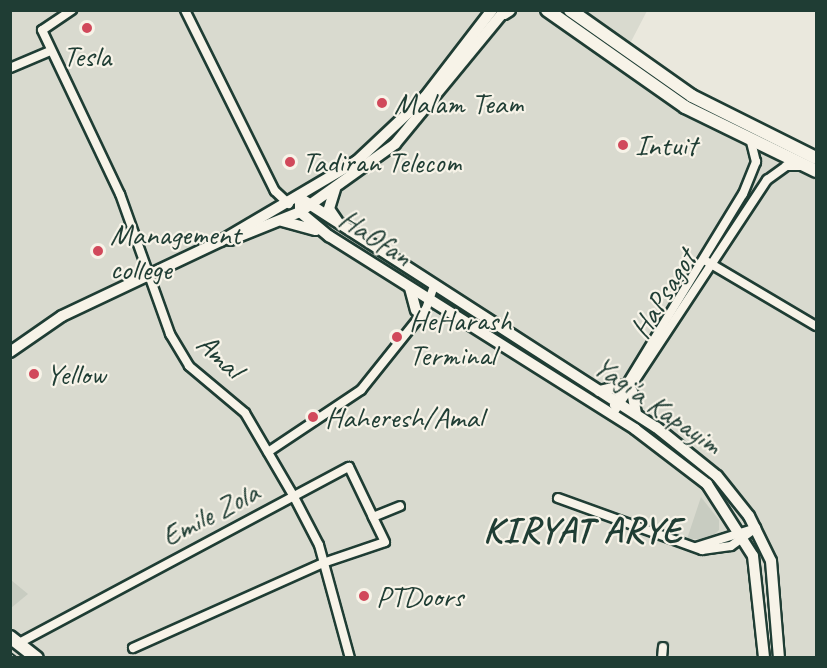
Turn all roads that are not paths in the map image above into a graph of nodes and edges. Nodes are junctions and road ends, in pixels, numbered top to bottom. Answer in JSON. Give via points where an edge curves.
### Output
{"nodes":[{"id":1,"x":72,"y":10,"type":"edge"},
{"id":2,"x":185,"y":10,"type":"edge"},
{"id":3,"x":547,"y":10,"type":"edge"},
{"id":4,"x":570,"y":10,"type":"edge"},
{"id":5,"x":502,"y":11,"type":"edge"},
{"id":6,"x":50,"y":51,"type":"junction"},
{"id":7,"x":10,"y":68,"type":"edge"},
{"id":8,"x":750,"y":138,"type":"junction"},
{"id":9,"x":816,"y":158,"type":"edge"},
{"id":10,"x":811,"y":168,"type":"edge"},
{"id":11,"x":337,"y":186,"type":"junction"},
{"id":12,"x":305,"y":201,"type":"junction"},
{"id":13,"x":290,"y":204,"type":"junction"},
{"id":14,"x":300,"y":212,"type":"junction"},
{"id":15,"x":279,"y":221,"type":"junction"},
{"id":16,"x":329,"y":236,"type":"junction"},
{"id":17,"x":352,"y":236,"type":"junction"},
{"id":18,"x":221,"y":241,"type":"junction"},
{"id":19,"x":701,"y":257,"type":"junction"},
{"id":20,"x":710,"y":263,"type":"junction"},
{"id":21,"x":148,"y":271,"type":"junction"},
{"id":22,"x":408,"y":286,"type":"junction"},
{"id":23,"x":434,"y":286,"type":"junction"},
{"id":24,"x":427,"y":298,"type":"junction"},
{"id":25,"x":416,"y":310,"type":"junction"},
{"id":26,"x":411,"y":325,"type":"junction"},
{"id":27,"x":816,"y":326,"type":"edge"},
{"id":28,"x":10,"y":352,"type":"edge"},
{"id":29,"x":628,"y":388,"type":"junction"},
{"id":30,"x":599,"y":392,"type":"junction"},
{"id":31,"x":618,"y":404,"type":"junction"},
{"id":32,"x":612,"y":414,"type":"junction"},
{"id":33,"x":639,"y":417,"type":"junction"},
{"id":34,"x":268,"y":452,"type":"junction"},
{"id":35,"x":294,"y":496,"type":"junction"},
{"id":36,"x":558,"y":498,"type":"dead end"},
{"id":37,"x":400,"y":506,"type":"dead end"},
{"id":38,"x":373,"y":517,"type":"junction"},
{"id":39,"x":756,"y":528,"type":"junction"},
{"id":40,"x":743,"y":534,"type":"junction"},
{"id":41,"x":323,"y":563,"type":"junction"},
{"id":42,"x":15,"y":640,"type":"edge"},
{"id":43,"x":663,"y":647,"type":"dead end"},
{"id":44,"x":133,"y":648,"type":"dead end"},
{"id":45,"x":37,"y":657,"type":"edge"},
{"id":46,"x":350,"y":657,"type":"edge"},
{"id":47,"x":662,"y":657,"type":"edge"},
{"id":48,"x":764,"y":657,"type":"edge"},
{"id":49,"x":779,"y":657,"type":"edge"}],
"edges":[{"from":1,"to":6,"type":"street","via":[[42,30]]},
{"from":2,"to":13,"type":"street","via":[[275,191]]},
{"from":3,"to":8,"type":"main road","via":[[685,107]]},
{"from":4,"to":9,"type":"main road","via":[[692,96]]},
{"from":5,"to":11,"type":"street","via":[[395,144]]},
{"from":5,"to":12,"type":"street","via":[[389,135]]},
{"from":6,"to":7,"type":"street"},
{"from":6,"to":21,"type":"street","name":"Amal","via":[[120,194]]},
{"from":8,"to":10,"type":"main road"},
{"from":8,"to":19,"type":"street","name":"HaPsagot","via":[[754,173]]},
{"from":10,"to":20,"type":"street","name":"HaPsagot","via":[[786,166],[767,180]]},
{"from":11,"to":12,"type":"street"},
{"from":11,"to":17,"type":"street","via":[[329,208]]},
{"from":12,"to":13,"type":"street"},
{"from":12,"to":14,"type":"street"},
{"from":12,"to":17,"type":"street","name":"HaOfan"},
{"from":13,"to":18,"type":"street"},
{"from":14,"to":15,"type":"street"},
{"from":14,"to":16,"type":"street","name":"HaOfan"},
{"from":15,"to":16,"type":"street"},
{"from":15,"to":18,"type":"street"},
{"from":16,"to":22,"type":"street","name":"HaOfan"},
{"from":17,"to":23,"type":"street","name":"HaOfan"},
{"from":18,"to":21,"type":"street"},
{"from":19,"to":20,"type":"street"},
{"from":19,"to":29,"type":"street","name":"HaPsagot"},
{"from":20,"to":27,"type":"street"},
{"from":20,"to":29,"type":"street","name":"HaPsagot"},
{"from":21,"to":28,"type":"street","via":[[62,316]]},
{"from":21,"to":34,"type":"street","name":"Amal","via":[[182,359],[237,404]]},
{"from":22,"to":24,"type":"street","name":"HaOfan"},
{"from":22,"to":25,"type":"street"},
{"from":23,"to":24,"type":"street"},
{"from":23,"to":30,"type":"street","name":"Yagi'a Kapayim"},
{"from":24,"to":25,"type":"street"},
{"from":24,"to":26,"type":"street"},
{"from":24,"to":32,"type":"street","name":"Yagi'a Kapayim"},
{"from":25,"to":26,"type":"street"},
{"from":26,"to":34,"type":"street","via":[[361,390]]},
{"from":29,"to":30,"type":"street"},
{"from":29,"to":31,"type":"street","name":"HaPsagot"},
{"from":29,"to":33,"type":"street"},
{"from":30,"to":31,"type":"street","name":"Yagi'a Kapayim"},
{"from":31,"to":32,"type":"street","name":"HaPsagot"},
{"from":31,"to":33,"type":"street","name":"Yagi'a Kapayim"},
{"from":32,"to":40,"type":"street","name":"Yagi'a Kapayim","via":[[707,484]]},
{"from":33,"to":39,"type":"street","name":"Yagi'a Kapayim","via":[[717,476]]},
{"from":34,"to":35,"type":"street","name":"Amal"},
{"from":35,"to":38,"type":"street","name":"Emile Zola","via":[[349,467]]},
{"from":35,"to":41,"type":"street","name":"Amal"},
{"from":35,"to":42,"type":"street","name":"Emile Zola"},
{"from":36,"to":40,"type":"street","via":[[690,548]]},
{"from":37,"to":38,"type":"street"},
{"from":38,"to":41,"type":"street","via":[[385,542]]},
{"from":39,"to":40,"type":"street"},
{"from":39,"to":49,"type":"street","name":"Yagi'a Kapayim","via":[[775,578]]},
{"from":40,"to":48,"type":"street","name":"Yagi'a Kapayim","via":[[759,578]]},
{"from":41,"to":44,"type":"street"},
{"from":41,"to":46,"type":"street","name":"Amal"},
{"from":42,"to":45,"type":"main road"},
{"from":43,"to":47,"type":"street"}]}
